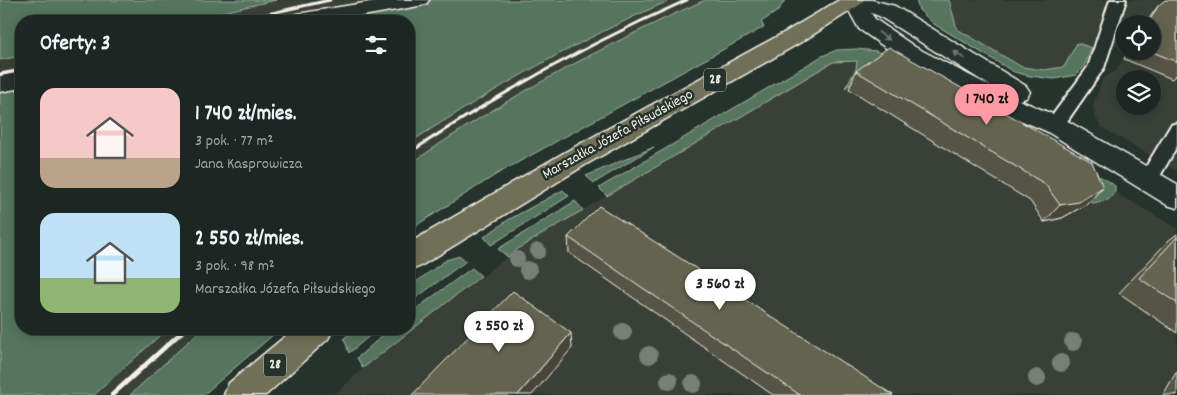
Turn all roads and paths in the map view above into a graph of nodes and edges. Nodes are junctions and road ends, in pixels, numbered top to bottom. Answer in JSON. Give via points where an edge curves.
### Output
{"nodes":[{"id":1,"x":419,"y":0,"type":"edge"},
{"id":2,"x":853,"y":0,"type":"edge"},
{"id":3,"x":1118,"y":0,"type":"edge"},
{"id":4,"x":333,"y":15,"type":"edge"},
{"id":5,"x":15,"y":81,"type":"edge"},
{"id":6,"x":0,"y":84,"type":"edge"},
{"id":7,"x":1054,"y":125,"type":"junction"},
{"id":8,"x":1177,"y":130,"type":"edge"},
{"id":9,"x":1148,"y":180,"type":"junction"},
{"id":10,"x":1177,"y":197,"type":"edge"},
{"id":11,"x":415,"y":254,"type":"edge"},
{"id":12,"x":310,"y":335,"type":"edge"},
{"id":13,"x":242,"y":395,"type":"edge"}],
"edges":[{"from":1,"to":4,"type":"street"},
{"from":2,"to":7,"type":"street","via":[[867,24],[907,52],[1003,103]]},
{"from":2,"to":11,"type":"main road","name":"Marszałka Józefa Piłsudskiego","number":"28"},
{"from":3,"to":7,"type":"lane","via":[[1096,68]]},
{"from":5,"to":6,"type":"street"},
{"from":7,"to":9,"type":"street"},
{"from":8,"to":9,"type":"lane"},
{"from":9,"to":10,"type":"street"},
{"from":12,"to":13,"type":"main road","number":"28"}]}
